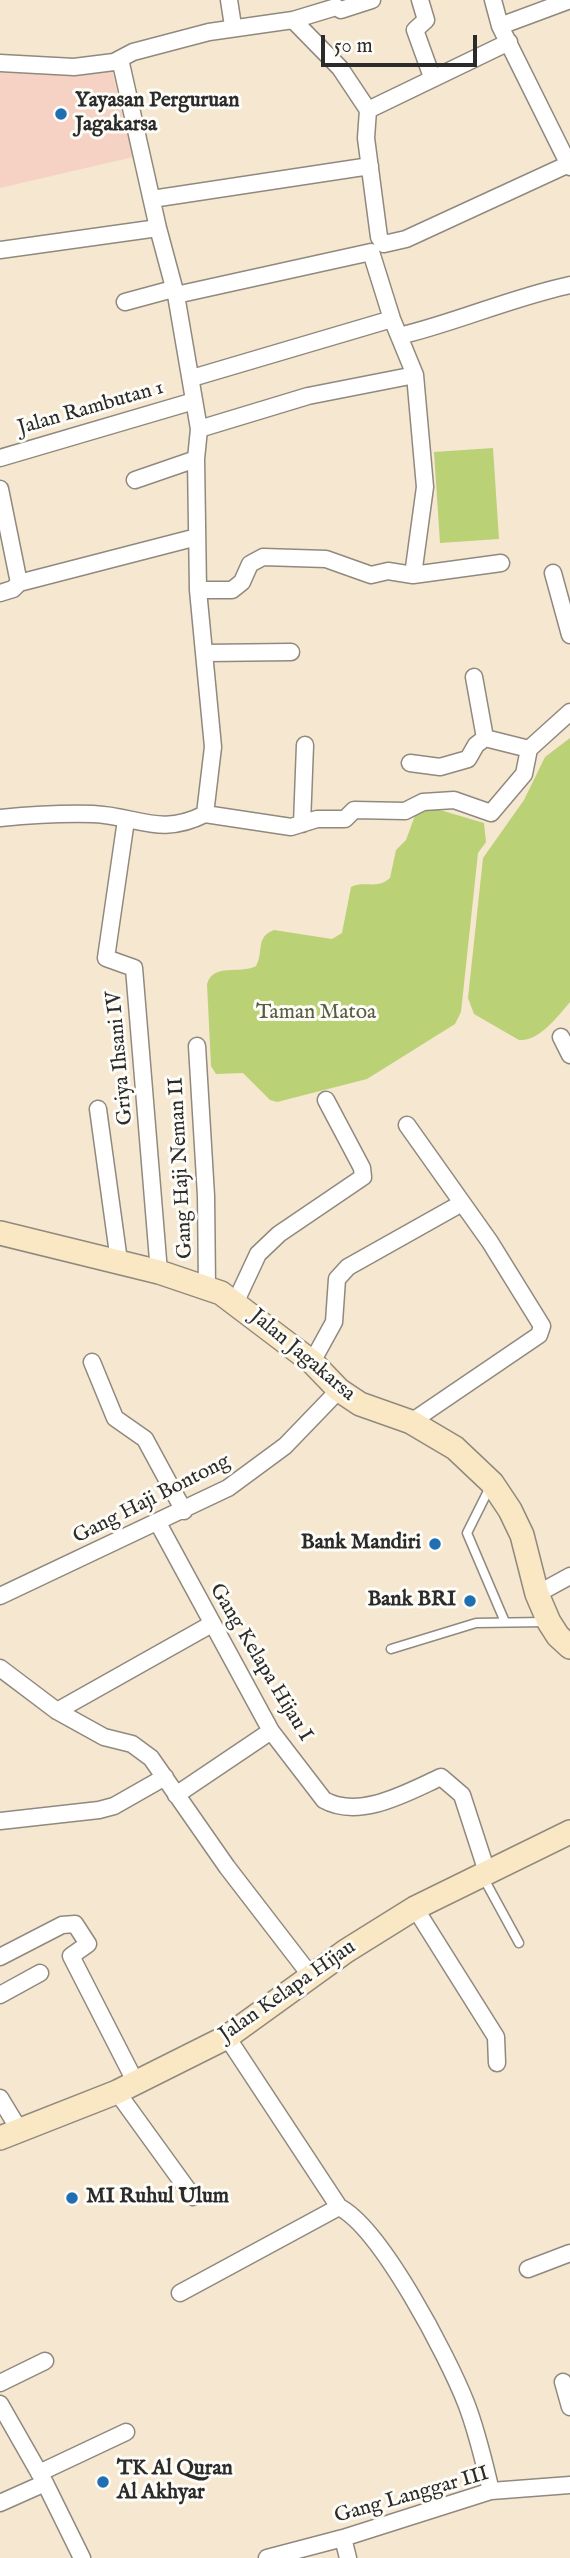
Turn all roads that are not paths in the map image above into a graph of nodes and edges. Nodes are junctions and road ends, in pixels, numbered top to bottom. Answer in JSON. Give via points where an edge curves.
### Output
{"nodes":[{"id":1,"x":229,"y":0,"type":"edge"},
{"id":2,"x":372,"y":0,"type":"edge"},
{"id":3,"x":420,"y":0,"type":"edge"},
{"id":4,"x":493,"y":0,"type":"edge"},
{"id":5,"x":570,"y":0,"type":"edge"},
{"id":6,"x":293,"y":20,"type":"junction"},
{"id":7,"x":233,"y":26,"type":"junction"},
{"id":8,"x":500,"y":26,"type":"junction"},
{"id":9,"x":509,"y":42,"type":"junction"},
{"id":10,"x":120,"y":59,"type":"junction"},
{"id":11,"x":0,"y":62,"type":"edge"},
{"id":12,"x":432,"y":77,"type":"junction"},
{"id":13,"x":368,"y":110,"type":"junction"},
{"id":14,"x":569,"y":165,"type":"edge"},
{"id":15,"x":370,"y":166,"type":"junction"},
{"id":16,"x":152,"y":199,"type":"junction"},
{"id":17,"x":158,"y":228,"type":"junction"},
{"id":18,"x":0,"y":250,"type":"edge"},
{"id":19,"x":570,"y":285,"type":"edge"},
{"id":20,"x":175,"y":292,"type":"junction"},
{"id":21,"x":125,"y":302,"type":"dead end"},
{"id":22,"x":392,"y":319,"type":"junction"},
{"id":23,"x":407,"y":334,"type":"dead end"},
{"id":24,"x":415,"y":375,"type":"junction"},
{"id":25,"x":192,"y":378,"type":"junction"},
{"id":26,"x":194,"y":401,"type":"junction"},
{"id":27,"x":199,"y":429,"type":"junction"},
{"id":28,"x":0,"y":458,"type":"edge"},
{"id":29,"x":196,"y":459,"type":"junction"},
{"id":30,"x":135,"y":480,"type":"dead end"},
{"id":31,"x":0,"y":489,"type":"edge"},
{"id":32,"x":197,"y":537,"type":"junction"},
{"id":33,"x":501,"y":563,"type":"dead end"},
{"id":34,"x":553,"y":573,"type":"dead end"},
{"id":35,"x":413,"y":575,"type":"junction"},
{"id":36,"x":19,"y":583,"type":"junction"},
{"id":37,"x":198,"y":590,"type":"junction"},
{"id":38,"x":0,"y":593,"type":"edge"},
{"id":39,"x":570,"y":635,"type":"edge"},
{"id":40,"x":291,"y":652,"type":"dead end"},
{"id":41,"x":205,"y":653,"type":"junction"},
{"id":42,"x":474,"y":677,"type":"dead end"},
{"id":43,"x":570,"y":712,"type":"edge"},
{"id":44,"x":485,"y":738,"type":"junction"},
{"id":45,"x":305,"y":745,"type":"dead end"},
{"id":46,"x":529,"y":749,"type":"junction"},
{"id":47,"x":410,"y":763,"type":"dead end"},
{"id":48,"x":205,"y":814,"type":"junction"},
{"id":49,"x":0,"y":818,"type":"edge"},
{"id":50,"x":126,"y":820,"type":"junction"},
{"id":51,"x":302,"y":824,"type":"junction"},
{"id":52,"x":561,"y":1037,"type":"dead end"},
{"id":53,"x":197,"y":1046,"type":"dead end"},
{"id":54,"x":570,"y":1055,"type":"edge"},
{"id":55,"x":326,"y":1100,"type":"dead end"},
{"id":56,"x":98,"y":1109,"type":"dead end"},
{"id":57,"x":407,"y":1125,"type":"dead end"},
{"id":58,"x":462,"y":1203,"type":"junction"},
{"id":59,"x":0,"y":1233,"type":"edge"},
{"id":60,"x":119,"y":1261,"type":"junction"},
{"id":61,"x":159,"y":1272,"type":"junction"},
{"id":62,"x":207,"y":1287,"type":"junction"},
{"id":63,"x":236,"y":1301,"type":"junction"},
{"id":64,"x":92,"y":1362,"type":"dead end"},
{"id":65,"x":312,"y":1362,"type":"junction"},
{"id":66,"x":339,"y":1390,"type":"junction"},
{"id":67,"x":411,"y":1422,"type":"junction"},
{"id":68,"x":492,"y":1483,"type":"junction"},
{"id":69,"x":184,"y":1511,"type":"junction"},
{"id":70,"x":158,"y":1523,"type":"junction"},
{"id":71,"x":570,"y":1576,"type":"edge"},
{"id":72,"x":537,"y":1594,"type":"junction"},
{"id":73,"x":0,"y":1596,"type":"edge"},
{"id":74,"x":505,"y":1622,"type":"junction"},
{"id":75,"x":549,"y":1622,"type":"junction"},
{"id":76,"x":211,"y":1625,"type":"junction"},
{"id":77,"x":570,"y":1647,"type":"edge"},
{"id":78,"x":391,"y":1649,"type":"dead end"},
{"id":79,"x":0,"y":1668,"type":"edge"},
{"id":80,"x":57,"y":1711,"type":"junction"},
{"id":81,"x":271,"y":1731,"type":"junction"},
{"id":82,"x":165,"y":1777,"type":"junction"},
{"id":83,"x":176,"y":1795,"type":"junction"},
{"id":84,"x":0,"y":1821,"type":"edge"},
{"id":85,"x":570,"y":1832,"type":"edge"},
{"id":86,"x":484,"y":1873,"type":"junction"},
{"id":87,"x":415,"y":1908,"type":"junction"},
{"id":88,"x":519,"y":1942,"type":"dead end"},
{"id":89,"x":0,"y":1957,"type":"edge"},
{"id":90,"x":40,"y":1973,"type":"dead end"},
{"id":91,"x":311,"y":1976,"type":"junction"},
{"id":92,"x":0,"y":1995,"type":"edge"},
{"id":93,"x":227,"y":2037,"type":"junction"},
{"id":94,"x":497,"y":2063,"type":"dead end"},
{"id":95,"x":127,"y":2088,"type":"junction"},
{"id":96,"x":0,"y":2098,"type":"edge"},
{"id":97,"x":10,"y":2135,"type":"edge"},
{"id":98,"x":193,"y":2197,"type":"dead end"},
{"id":99,"x":339,"y":2207,"type":"junction"},
{"id":100,"x":570,"y":2253,"type":"edge"},
{"id":101,"x":528,"y":2269,"type":"dead end"},
{"id":102,"x":180,"y":2293,"type":"dead end"},
{"id":103,"x":45,"y":2361,"type":"dead end"},
{"id":104,"x":563,"y":2382,"type":"dead end"},
{"id":105,"x":0,"y":2383,"type":"edge"},
{"id":106,"x":0,"y":2404,"type":"edge"},
{"id":107,"x":570,"y":2407,"type":"edge"},
{"id":108,"x":126,"y":2431,"type":"dead end"},
{"id":109,"x":42,"y":2478,"type":"junction"},
{"id":110,"x":570,"y":2485,"type":"edge"},
{"id":111,"x":491,"y":2491,"type":"junction"},
{"id":112,"x":0,"y":2503,"type":"edge"},
{"id":113,"x":343,"y":2538,"type":"junction"},
{"id":114,"x":82,"y":2558,"type":"edge"},
{"id":115,"x":267,"y":2558,"type":"edge"},
{"id":116,"x":348,"y":2558,"type":"edge"}],
"edges":[{"from":1,"to":7,"type":"street"},
{"from":2,"to":6,"type":"street"},
{"from":3,"to":12,"type":"street","via":[[426,20],[415,30]]},
{"from":4,"to":8,"type":"street"},
{"from":5,"to":8,"type":"street"},
{"from":6,"to":7,"type":"street"},
{"from":6,"to":13,"type":"street","via":[[340,68]]},
{"from":7,"to":10,"type":"street"},
{"from":8,"to":9,"type":"street"},
{"from":9,"to":12,"type":"street"},
{"from":9,"to":14,"type":"street"},
{"from":10,"to":11,"type":"street","via":[[74,66]]},
{"from":10,"to":16,"type":"street"},
{"from":12,"to":13,"type":"street"},
{"from":13,"to":15,"type":"street","via":[[365,125]]},
{"from":14,"to":15,"type":"street","via":[[406,239],[384,244],[379,237]]},
{"from":15,"to":16,"type":"street"},
{"from":16,"to":17,"type":"street"},
{"from":17,"to":18,"type":"street"},
{"from":17,"to":20,"type":"street"},
{"from":19,"to":23,"type":"street"},
{"from":20,"to":21,"type":"street"},
{"from":20,"to":22,"type":"street","via":[[369,251]]},
{"from":20,"to":25,"type":"street"},
{"from":22,"to":24,"type":"street"},
{"from":22,"to":25,"type":"street"},
{"from":24,"to":27,"type":"street","via":[[308,396]]},
{"from":24,"to":35,"type":"street","via":[[425,487]]},
{"from":25,"to":26,"type":"street"},
{"from":26,"to":27,"type":"street"},
{"from":26,"to":28,"type":"street","name":"Jalan Rambutan 1"},
{"from":27,"to":29,"type":"street"},
{"from":29,"to":30,"type":"street"},
{"from":29,"to":32,"type":"street"},
{"from":31,"to":36,"type":"street"},
{"from":32,"to":36,"type":"street"},
{"from":32,"to":37,"type":"street"},
{"from":33,"to":35,"type":"street"},
{"from":34,"to":39,"type":"street"},
{"from":35,"to":37,"type":"street","via":[[388,571],[371,575],[326,559],[263,557],[250,564],[242,582],[232,590]]},
{"from":36,"to":38,"type":"street"},
{"from":37,"to":41,"type":"street"},
{"from":40,"to":41,"type":"street"},
{"from":41,"to":48,"type":"street","via":[[213,747]]},
{"from":42,"to":44,"type":"street"},
{"from":43,"to":46,"type":"street"},
{"from":44,"to":46,"type":"street"},
{"from":44,"to":47,"type":"street","via":[[468,759],[440,767]]},
{"from":45,"to":51,"type":"street"},
{"from":46,"to":51,"type":"street","via":[[524,774],[491,813],[454,800],[423,802],[405,811],[354,810],[345,819]]},
{"from":48,"to":50,"type":"street","via":[[170,826]]},
{"from":48,"to":51,"type":"street","via":[[291,827]]},
{"from":49,"to":50,"type":"street","via":[[97,814]]},
{"from":50,"to":61,"type":"street","name":"Griya Ihsani IV","via":[[106,958],[134,968]]},
{"from":52,"to":54,"type":"street"},
{"from":53,"to":62,"type":"street","name":"Gang Haji Neman II"},
{"from":55,"to":63,"type":"street","via":[[363,1177],[257,1254]]},
{"from":56,"to":60,"type":"street"},
{"from":57,"to":58,"type":"street"},
{"from":58,"to":65,"type":"street","via":[[348,1267],[337,1279],[334,1322]]},
{"from":58,"to":67,"type":"street","via":[[542,1326],[539,1335]]},
{"from":59,"to":60,"type":"main road","name":"Jalan Jagakarsa"},
{"from":60,"to":61,"type":"main road","name":"Jalan Jagakarsa"},
{"from":61,"to":62,"type":"main road","name":"Jalan Jagakarsa"},
{"from":62,"to":63,"type":"main road","name":"Jalan Jagakarsa"},
{"from":63,"to":65,"type":"main road","name":"Jalan Jagakarsa"},
{"from":64,"to":69,"type":"street","via":[[115,1418],[145,1439]]},
{"from":65,"to":66,"type":"main road","name":"Jalan Jagakarsa"},
{"from":66,"to":67,"type":"main road","name":"Jalan Jagakarsa","via":[[360,1404]]},
{"from":66,"to":69,"type":"street","name":"Gang Haji Bontong","via":[[258,1468]]},
{"from":67,"to":68,"type":"main road","name":"Jalan Jagakarsa","via":[[455,1448]]},
{"from":68,"to":72,"type":"main road","name":"Jalan Jagakarsa","via":[[522,1535]]},
{"from":68,"to":74,"type":"lane","via":[[467,1532]]},
{"from":69,"to":70,"type":"street","name":"Gang Haji Bontong"},
{"from":70,"to":73,"type":"street","name":"Gang Haji Bontong"},
{"from":70,"to":76,"type":"street","name":"Gang Kelapa Hijau I"},
{"from":71,"to":72,"type":"street"},
{"from":72,"to":75,"type":"main road","name":"Jalan Jagakarsa"},
{"from":74,"to":75,"type":"lane"},
{"from":74,"to":78,"type":"lane","via":[[476,1623]]},
{"from":75,"to":77,"type":"main road","name":"Jalan Jagakarsa"},
{"from":76,"to":80,"type":"street"},
{"from":76,"to":81,"type":"street","name":"Gang Kelapa Hijau I"},
{"from":79,"to":80,"type":"street"},
{"from":80,"to":82,"type":"street","via":[[104,1737],[132,1744],[151,1758]]},
{"from":81,"to":83,"type":"street"},
{"from":81,"to":86,"type":"street","name":"Gang Kelapa Hijau I","via":[[324,1800],[332,1804],[383,1802],[440,1777],[455,1786],[462,1795]]},
{"from":82,"to":83,"type":"street"},
{"from":82,"to":84,"type":"street","via":[[114,1806]]},
{"from":83,"to":91,"type":"street"},
{"from":85,"to":86,"type":"main road","name":"Jalan Kelapa Hijau"},
{"from":86,"to":87,"type":"main road","name":"Jalan Kelapa Hijau"},
{"from":86,"to":88,"type":"lane"},
{"from":87,"to":91,"type":"main road","name":"Jalan Kelapa Hijau"},
{"from":87,"to":94,"type":"street","via":[[496,2037]]},
{"from":89,"to":95,"type":"street","via":[[62,1925],[75,1924],[88,1944],[71,1956]]},
{"from":90,"to":92,"type":"street"},
{"from":91,"to":93,"type":"main road","name":"Jalan Kelapa Hijau"},
{"from":93,"to":95,"type":"main road","name":"Jalan Kelapa Hijau"},
{"from":93,"to":99,"type":"street"},
{"from":95,"to":97,"type":"main road","name":"Jalan Kelapa Hijau"},
{"from":95,"to":98,"type":"street"},
{"from":96,"to":97,"type":"street"},
{"from":99,"to":102,"type":"street"},
{"from":99,"to":111,"type":"street","via":[[353,2214],[374,2238],[439,2347],[466,2403]]},
{"from":100,"to":101,"type":"street"},
{"from":103,"to":105,"type":"street"},
{"from":104,"to":107,"type":"street"},
{"from":106,"to":109,"type":"street"},
{"from":108,"to":109,"type":"street"},
{"from":109,"to":112,"type":"street"},
{"from":109,"to":114,"type":"street"},
{"from":110,"to":111,"type":"street","name":"Gang Langgar III"},
{"from":111,"to":113,"type":"street","name":"Gang Langgar III"},
{"from":113,"to":115,"type":"street","name":"Gang Langgar III"},
{"from":113,"to":116,"type":"street"}]}
